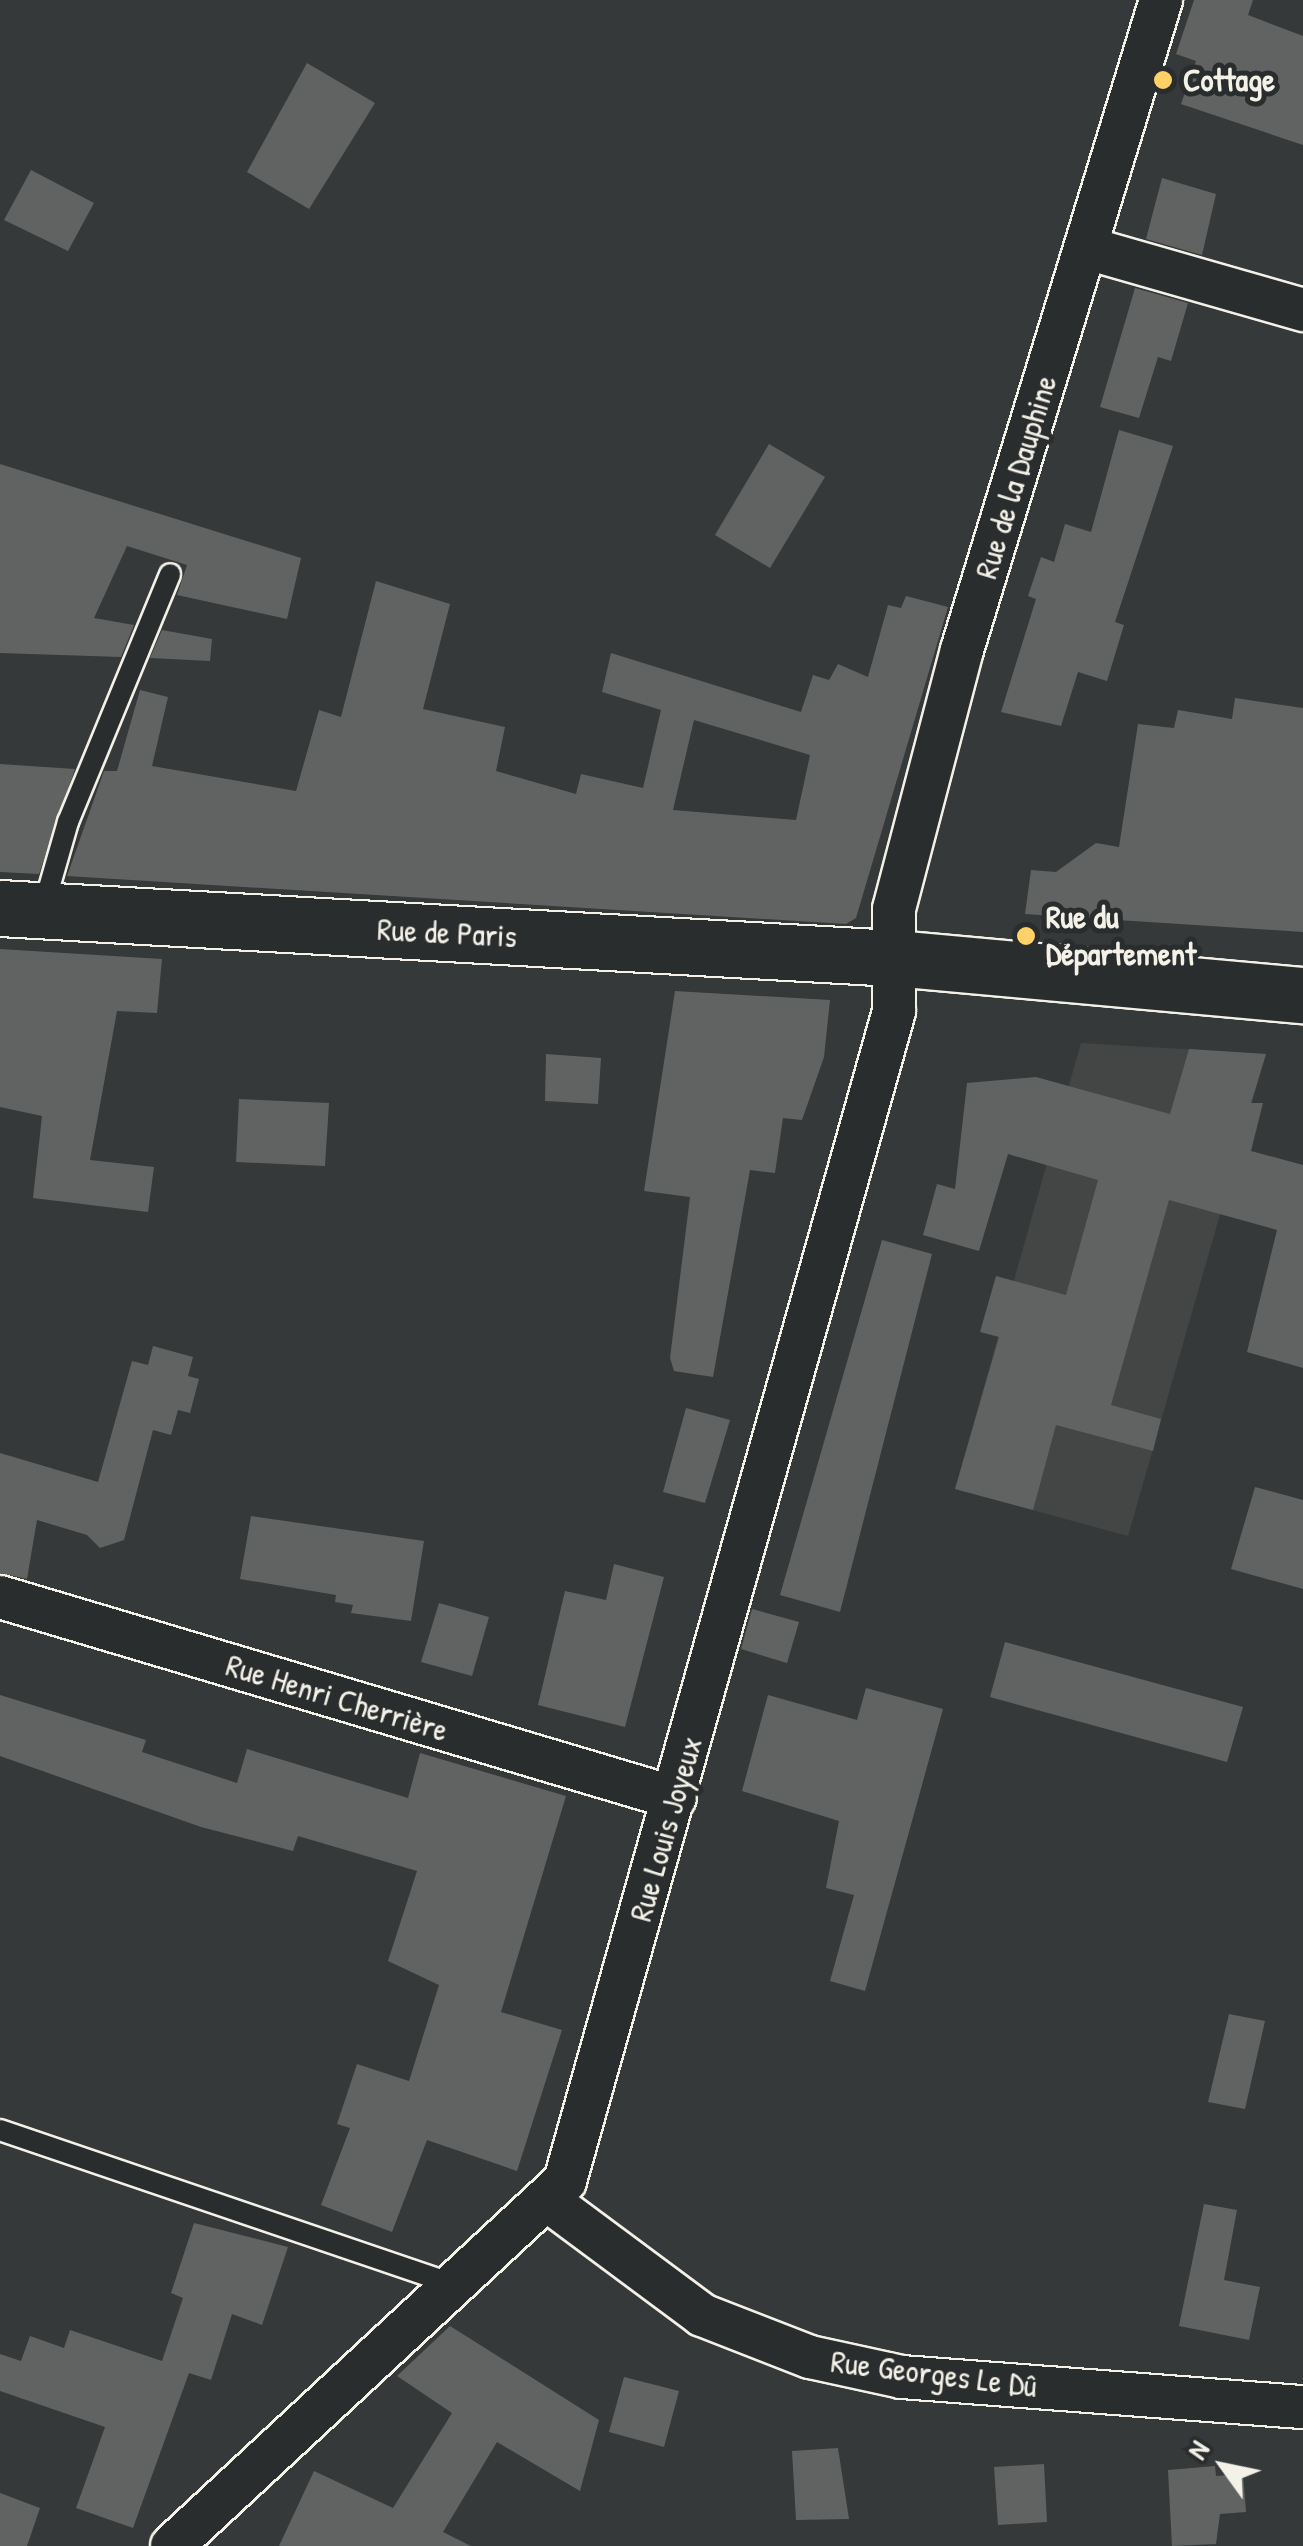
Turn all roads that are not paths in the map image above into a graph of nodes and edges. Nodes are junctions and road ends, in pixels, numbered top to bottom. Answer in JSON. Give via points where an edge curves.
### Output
{"nodes":[{"id":1,"x":1161,"y":0,"type":"edge"},
{"id":2,"x":1087,"y":248,"type":"junction"},
{"id":3,"x":1303,"y":310,"type":"edge"},
{"id":4,"x":170,"y":574,"type":"dead end"},
{"id":5,"x":21,"y":910,"type":"edge"},
{"id":6,"x":894,"y":958,"type":"junction"},
{"id":7,"x":1303,"y":995,"type":"edge"},
{"id":8,"x":0,"y":1597,"type":"edge"},
{"id":9,"x":675,"y":1798,"type":"junction"},
{"id":10,"x":0,"y":2130,"type":"edge"},
{"id":11,"x":550,"y":2202,"type":"junction"},
{"id":12,"x":456,"y":2285,"type":"junction"},
{"id":13,"x":1303,"y":2407,"type":"edge"},
{"id":14,"x":172,"y":2546,"type":"edge"}],
"edges":[{"from":1,"to":2,"type":"street","name":"Rue de la Dauphine"},
{"from":2,"to":3,"type":"street"},
{"from":2,"to":6,"type":"street","name":"Rue de la Dauphine","via":[[962,650],[894,909]]},
{"from":4,"to":5,"type":"lane","via":[[68,822]]},
{"from":5,"to":6,"type":"main road","name":"Rue de Paris"},
{"from":6,"to":7,"type":"main road","name":"Rue de Paris"},
{"from":6,"to":9,"type":"street","name":"Rue Louis Joyeux","via":[[894,1011]]},
{"from":8,"to":9,"type":"street","name":"Rue Henri Cherrière"},
{"from":9,"to":11,"type":"street","name":"Rue Louis Joyeux","via":[[565,2181]]},
{"from":10,"to":12,"type":"lane"},
{"from":11,"to":12,"type":"street","name":"Rue Louis Joyeux"},
{"from":11,"to":13,"type":"street","name":"Rue Georges Le Dû","via":[[702,2315],[751,2341],[902,2377]]},
{"from":12,"to":14,"type":"street","name":"Rue Louis Joyeux"}]}
